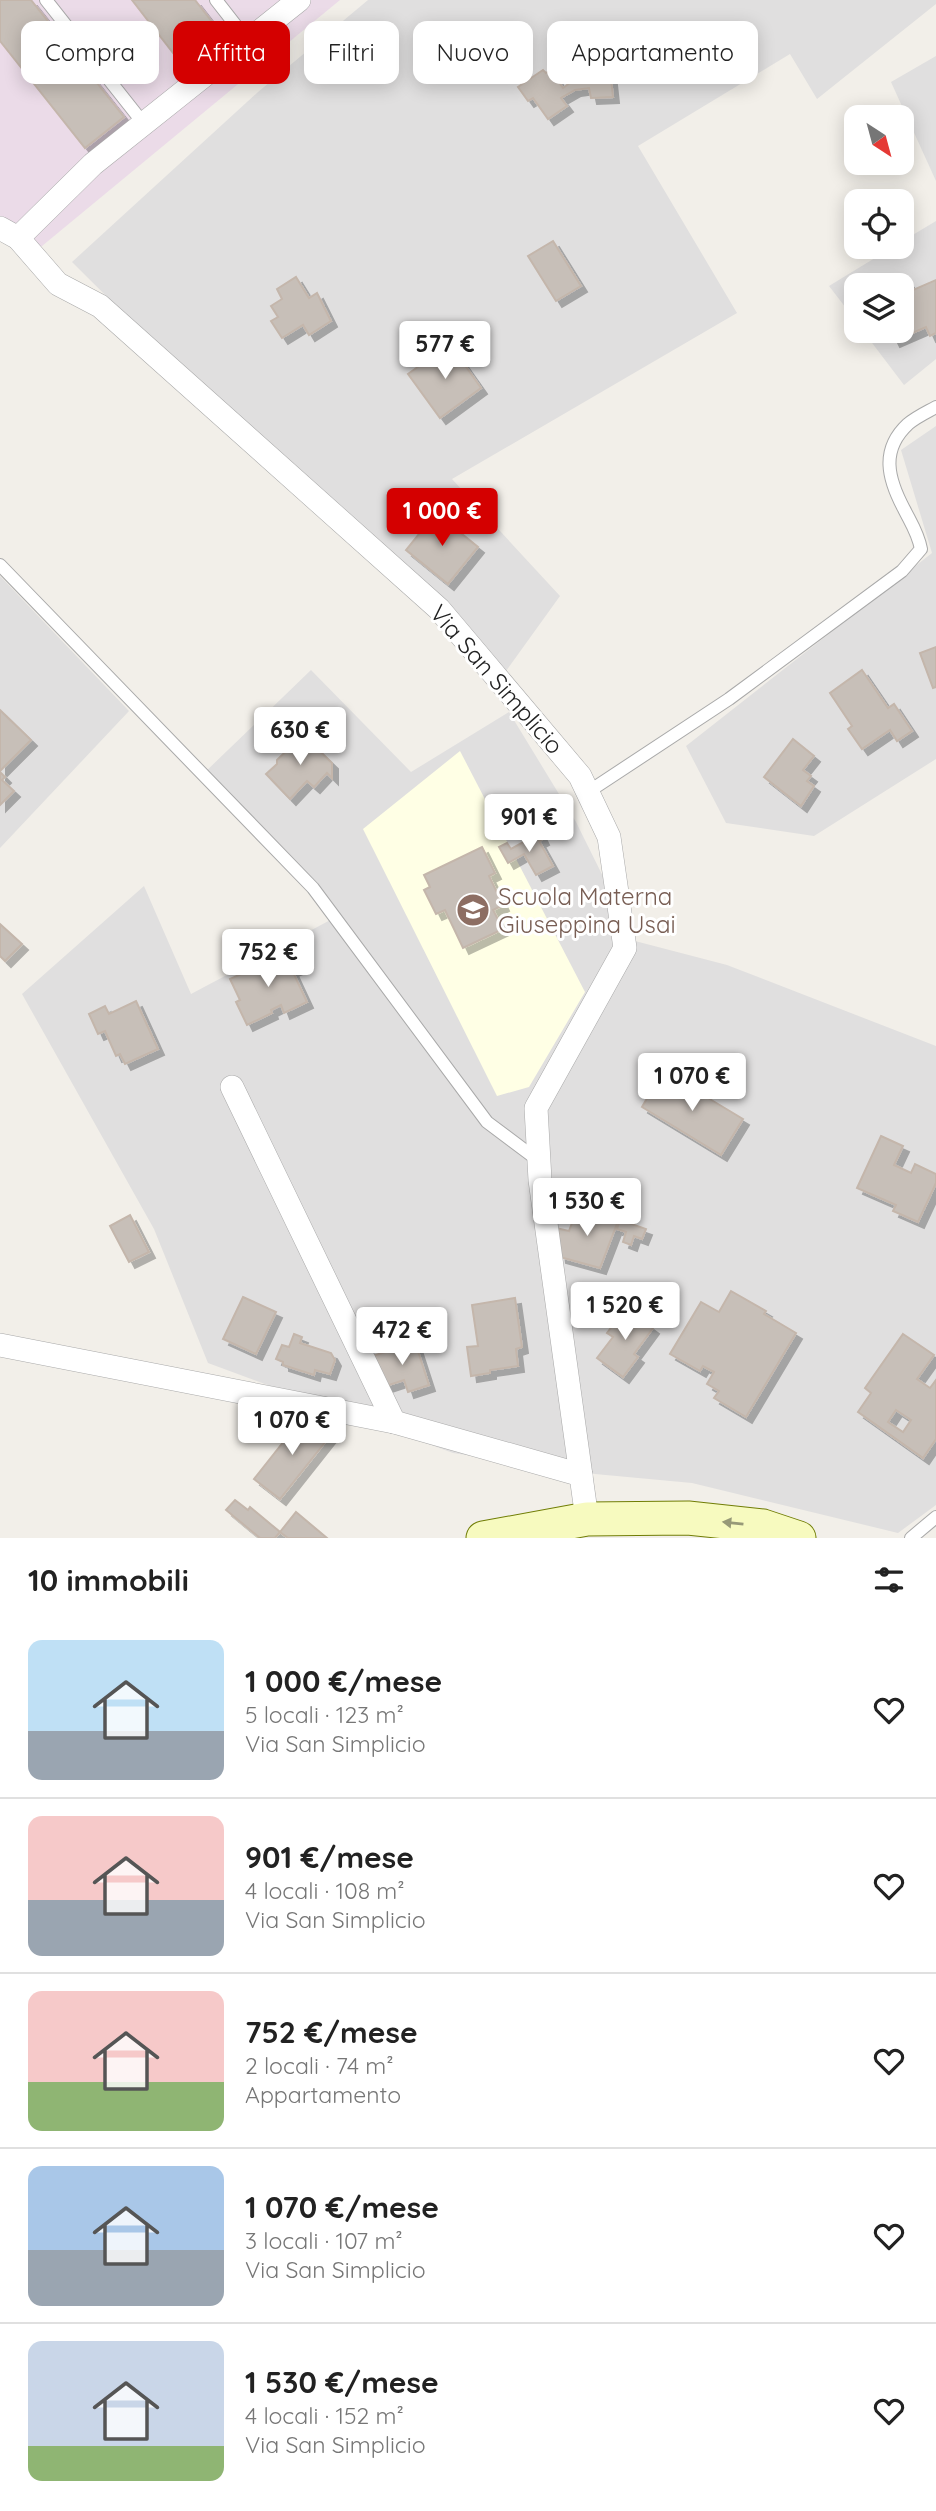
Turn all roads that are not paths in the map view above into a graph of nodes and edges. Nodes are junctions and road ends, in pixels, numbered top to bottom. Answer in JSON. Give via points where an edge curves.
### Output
{"nodes":[{"id":1,"x":46,"y":0,"type":"edge"},
{"id":2,"x":216,"y":0,"type":"edge"},
{"id":3,"x":299,"y":0,"type":"edge"},
{"id":4,"x":232,"y":21,"type":"edge"},
{"id":5,"x":273,"y":21,"type":"edge"},
{"id":6,"x":194,"y":84,"type":"edge"},
{"id":7,"x":144,"y":124,"type":"junction"},
{"id":8,"x":9,"y":233,"type":"edge"},
{"id":9,"x":936,"y":407,"type":"edge"},
{"id":10,"x":0,"y":565,"type":"edge"},
{"id":11,"x":588,"y":792,"type":"junction"},
{"id":12,"x":232,"y":1087,"type":"dead end"},
{"id":13,"x":539,"y":1161,"type":"junction"},
{"id":14,"x":0,"y":1345,"type":"edge"},
{"id":15,"x":394,"y":1422,"type":"junction"},
{"id":16,"x":581,"y":1475,"type":"junction"},
{"id":17,"x":936,"y":1517,"type":"edge"},
{"id":18,"x":587,"y":1519,"type":"junction"},
{"id":19,"x":483,"y":1538,"type":"edge"},
{"id":20,"x":799,"y":1538,"type":"edge"},
{"id":21,"x":911,"y":1538,"type":"edge"}],
"edges":[{"from":1,"to":7,"type":"lane"},
{"from":2,"to":4,"type":"lane"},
{"from":3,"to":5,"type":"street","name":"Via San Simplicio"},
{"from":6,"to":7,"type":"street","name":"Via San Simplicio"},
{"from":7,"to":8,"type":"street","name":"Via San Simplicio"},
{"from":8,"to":11,"type":"street","name":"Via San Simplicio","via":[[58,284],[100,306],[439,609],[580,776]]},
{"from":9,"to":11,"type":"lane","via":[[908,424],[892,446],[887,465],[921,549],[902,571],[730,699]]},
{"from":10,"to":13,"type":"lane","via":[[313,888],[487,1122]]},
{"from":11,"to":13,"type":"street","name":"Via San Simplicio","via":[[609,837],[625,948],[536,1108]]},
{"from":12,"to":15,"type":"street"},
{"from":13,"to":16,"type":"street","name":"Via San Simplicio"},
{"from":14,"to":15,"type":"street"},
{"from":15,"to":16,"type":"street"},
{"from":16,"to":18,"type":"street","name":"Via San Simplicio"},
{"from":17,"to":21,"type":"lane"},
{"from":18,"to":19,"type":"main road"},
{"from":20,"to":18,"type":"main road","one_way":true,"via":[[763,1526],[688,1518]]}]}
